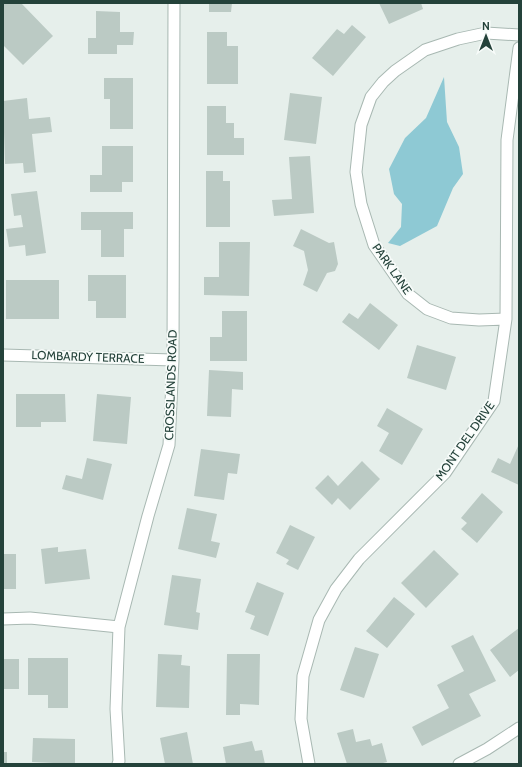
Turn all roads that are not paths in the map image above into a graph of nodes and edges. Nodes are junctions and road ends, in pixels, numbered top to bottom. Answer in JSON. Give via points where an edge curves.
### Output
{"nodes":[{"id":1,"x":174,"y":3,"type":"edge"},
{"id":2,"x":519,"y":35,"type":"edge"},
{"id":3,"x":519,"y":48,"type":"edge"},
{"id":4,"x":506,"y":319,"type":"junction"},
{"id":5,"x":3,"y":355,"type":"edge"},
{"id":6,"x":173,"y":360,"type":"junction"},
{"id":7,"x":3,"y":620,"type":"edge"},
{"id":8,"x":119,"y":626,"type":"junction"},
{"id":9,"x":519,"y":728,"type":"edge"},
{"id":10,"x":120,"y":763,"type":"edge"},
{"id":11,"x":309,"y":764,"type":"edge"},
{"id":12,"x":459,"y":764,"type":"edge"}],
"edges":[{"from":1,"to":6,"type":"street","name":"CROSSLANDS ROAD"},
{"from":2,"to":4,"type":"street","name":"PARK LANE","via":[[486,33],[458,39],[425,50],[395,71],[382,82],[371,97],[361,125],[356,172],[361,204],[374,245],[408,294],[428,309],[451,318]]},
{"from":3,"to":4,"type":"street","name":"MONT DEL DRIVE","via":[[507,140]]},
{"from":4,"to":11,"type":"street","name":"MONT DEL DRIVE","via":[[494,401],[445,473],[359,559],[336,589],[319,620],[303,676],[301,719]]},
{"from":5,"to":6,"type":"street","name":"LOMBARDY TERRACE"},
{"from":6,"to":8,"type":"street","name":"CROSSLANDS ROAD","via":[[169,445]]},
{"from":7,"to":8,"type":"street","via":[[30,618]]},
{"from":8,"to":10,"type":"street","name":"CROSSLANDS ROAD","via":[[116,709]]},
{"from":9,"to":12,"type":"street"}]}
